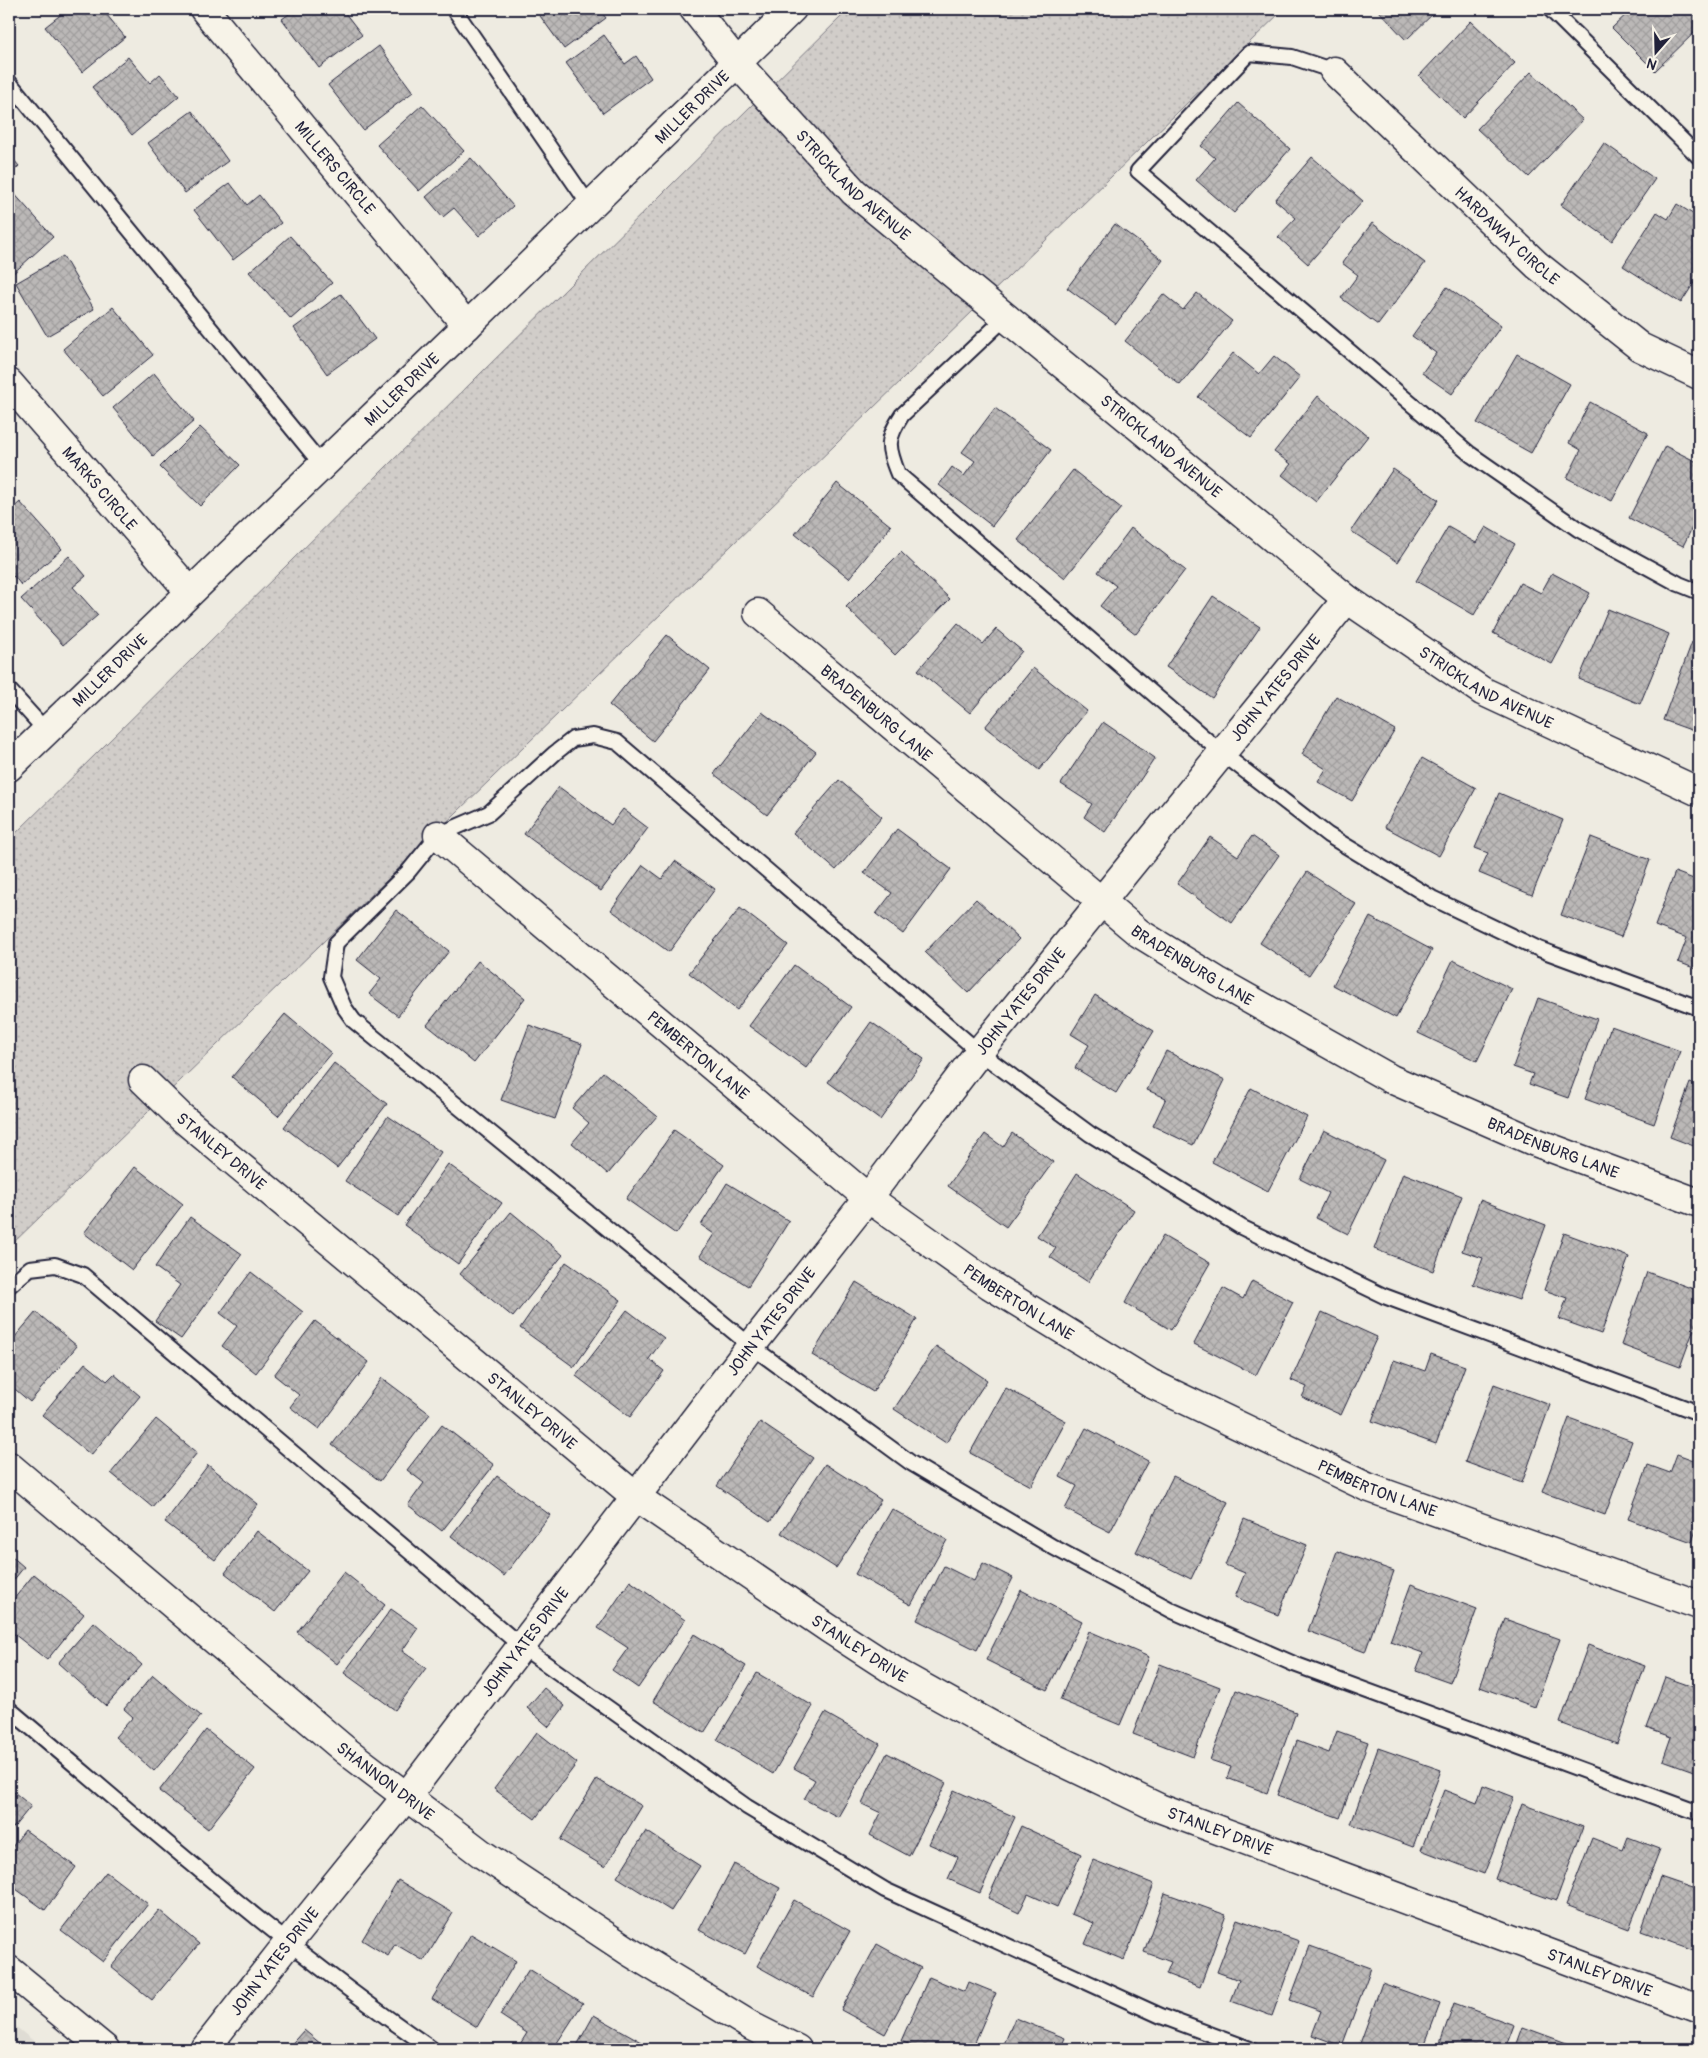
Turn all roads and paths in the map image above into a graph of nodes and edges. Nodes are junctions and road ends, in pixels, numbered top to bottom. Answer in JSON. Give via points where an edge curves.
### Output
{"nodes":[{"id":1,"x":204,"y":9,"type":"edge"},
{"id":2,"x":454,"y":9,"type":"edge"},
{"id":3,"x":694,"y":9,"type":"edge"},
{"id":4,"x":792,"y":9,"type":"edge"},
{"id":5,"x":1550,"y":9,"type":"edge"},
{"id":6,"x":736,"y":62,"type":"junction"},
{"id":7,"x":1334,"y":71,"type":"joint"},
{"id":8,"x":9,"y":82,"type":"edge"},
{"id":9,"x":1699,"y":157,"type":"edge"},
{"id":10,"x":590,"y":206,"type":"junction"},
{"id":11,"x":1005,"y":318,"type":"junction"},
{"id":12,"x":467,"y":326,"type":"junction"},
{"id":13,"x":1699,"y":375,"type":"edge"},
{"id":14,"x":9,"y":383,"type":"edge"},
{"id":15,"x":322,"y":465,"type":"junction"},
{"id":16,"x":190,"y":592,"type":"junction"},
{"id":17,"x":1699,"y":592,"type":"edge"},
{"id":18,"x":1347,"y":599,"type":"junction"},
{"id":19,"x":758,"y":613,"type":"dead end"},
{"id":20,"x":9,"y":690,"type":"edge"},
{"id":21,"x":46,"y":731,"type":"junction"},
{"id":22,"x":1222,"y":754,"type":"junction"},
{"id":23,"x":9,"y":768,"type":"edge"},
{"id":24,"x":1699,"y":792,"type":"edge"},
{"id":25,"x":438,"y":834,"type":"junction"},
{"id":26,"x":1103,"y":901,"type":"junction"},
{"id":27,"x":1699,"y":1008,"type":"edge"},
{"id":28,"x":979,"y":1052,"type":"junction"},
{"id":29,"x":143,"y":1080,"type":"dead end"},
{"id":30,"x":868,"y":1198,"type":"junction"},
{"id":31,"x":1699,"y":1203,"type":"edge"},
{"id":32,"x":9,"y":1286,"type":"edge"},
{"id":33,"x":750,"y":1346,"type":"junction"},
{"id":34,"x":1699,"y":1413,"type":"edge"},
{"id":35,"x":9,"y":1466,"type":"edge"},
{"id":36,"x":636,"y":1497,"type":"junction"},
{"id":37,"x":1699,"y":1605,"type":"edge"},
{"id":38,"x":521,"y":1646,"type":"junction"},
{"id":39,"x":9,"y":1709,"type":"edge"},
{"id":40,"x":406,"y":1797,"type":"junction"},
{"id":41,"x":1699,"y":1813,"type":"edge"},
{"id":42,"x":288,"y":1943,"type":"junction"},
{"id":43,"x":9,"y":1970,"type":"edge"},
{"id":44,"x":1699,"y":2009,"type":"edge"},
{"id":45,"x":105,"y":2049,"type":"edge"},
{"id":46,"x":205,"y":2049,"type":"edge"},
{"id":47,"x":432,"y":2049,"type":"edge"},
{"id":48,"x":797,"y":2049,"type":"edge"},
{"id":49,"x":1250,"y":2049,"type":"edge"}],
"edges":[{"from":1,"to":12,"type":"street","name":"MILLERS CIRCLE"},
{"from":2,"to":10,"type":"lane"},
{"from":3,"to":6,"type":"street","name":"STRICKLAND AVENUE"},
{"from":4,"to":6,"type":"street","name":"MILLER DRIVE"},
{"from":5,"to":9,"type":"lane"},
{"from":6,"to":10,"type":"street","name":"MILLER DRIVE"},
{"from":6,"to":11,"type":"street","name":"STRICKLAND AVENUE","via":[[854,192]]},
{"from":7,"to":13,"type":"street","name":"HARDAWAY CIRCLE","via":[[1537,265],[1640,347]]},
{"from":7,"to":17,"type":"lane","via":[[1292,57],[1249,53],[1138,171],[1470,454],[1578,529]]},
{"from":8,"to":15,"type":"lane"},
{"from":10,"to":12,"type":"street","name":"MILLER DRIVE"},
{"from":11,"to":18,"type":"street","name":"STRICKLAND AVENUE"},
{"from":11,"to":22,"type":"lane","via":[[902,415],[890,434],[890,454],[898,474]]},
{"from":12,"to":15,"type":"street","name":"MILLER DRIVE"},
{"from":14,"to":16,"type":"street","name":"MARKS CIRCLE"},
{"from":15,"to":16,"type":"street","name":"MILLER DRIVE"},
{"from":16,"to":21,"type":"street","name":"MILLER DRIVE"},
{"from":18,"to":22,"type":"street","name":"JOHN YATES DRIVE"},
{"from":18,"to":24,"type":"street","name":"STRICKLAND AVENUE","via":[[1482,691]]},
{"from":19,"to":26,"type":"street","name":"BRADENBURG LANE"},
{"from":20,"to":21,"type":"lane"},
{"from":21,"to":23,"type":"street","name":"MILLER DRIVE"},
{"from":22,"to":26,"type":"street","name":"JOHN YATES DRIVE"},
{"from":22,"to":27,"type":"lane","via":[[1328,835],[1432,898],[1539,949]]},
{"from":25,"to":28,"type":"lane","via":[[489,814],[574,739],[593,736],[617,742]]},
{"from":25,"to":30,"type":"street","name":"PEMBERTON LANE"},
{"from":25,"to":33,"type":"lane","via":[[408,872],[336,943],[331,977],[344,1007],[354,1021]]},
{"from":26,"to":28,"type":"street","name":"JOHN YATES DRIVE"},
{"from":26,"to":31,"type":"street","name":"BRADENBURG LANE","via":[[1139,933],[1217,982],[1390,1079],[1535,1142]]},
{"from":28,"to":30,"type":"street","name":"JOHN YATES DRIVE"},
{"from":28,"to":34,"type":"lane","via":[[1090,1134],[1241,1227],[1384,1296]]},
{"from":29,"to":36,"type":"street","name":"STANLEY DRIVE","via":[[180,1117]]},
{"from":30,"to":33,"type":"street","name":"JOHN YATES DRIVE"},
{"from":30,"to":37,"type":"street","name":"PEMBERTON LANE","via":[[990,1285],[1150,1384],[1367,1487]]},
{"from":32,"to":38,"type":"lane","via":[[30,1268],[55,1265],[83,1275]]},
{"from":33,"to":36,"type":"street","name":"JOHN YATES DRIVE"},
{"from":33,"to":41,"type":"lane","via":[[911,1464],[1053,1548],[1173,1611],[1294,1664]]},
{"from":35,"to":40,"type":"street","name":"SHANNON DRIVE","via":[[345,1750]]},
{"from":36,"to":38,"type":"street","name":"JOHN YATES DRIVE"},
{"from":36,"to":44,"type":"street","name":"STANLEY DRIVE","via":[[899,1674],[1031,1747],[1159,1808]]},
{"from":38,"to":40,"type":"street","name":"JOHN YATES DRIVE"},
{"from":38,"to":49,"type":"lane","via":[[746,1807],[885,1890],[1161,2016]]},
{"from":39,"to":42,"type":"lane"},
{"from":40,"to":42,"type":"street","name":"JOHN YATES DRIVE"},
{"from":40,"to":48,"type":"street","name":"SHANNON DRIVE","via":[[482,1854],[630,1952],[753,2027]]},
{"from":42,"to":46,"type":"street","name":"JOHN YATES DRIVE"},
{"from":42,"to":47,"type":"lane"},
{"from":43,"to":45,"type":"street"}]}
